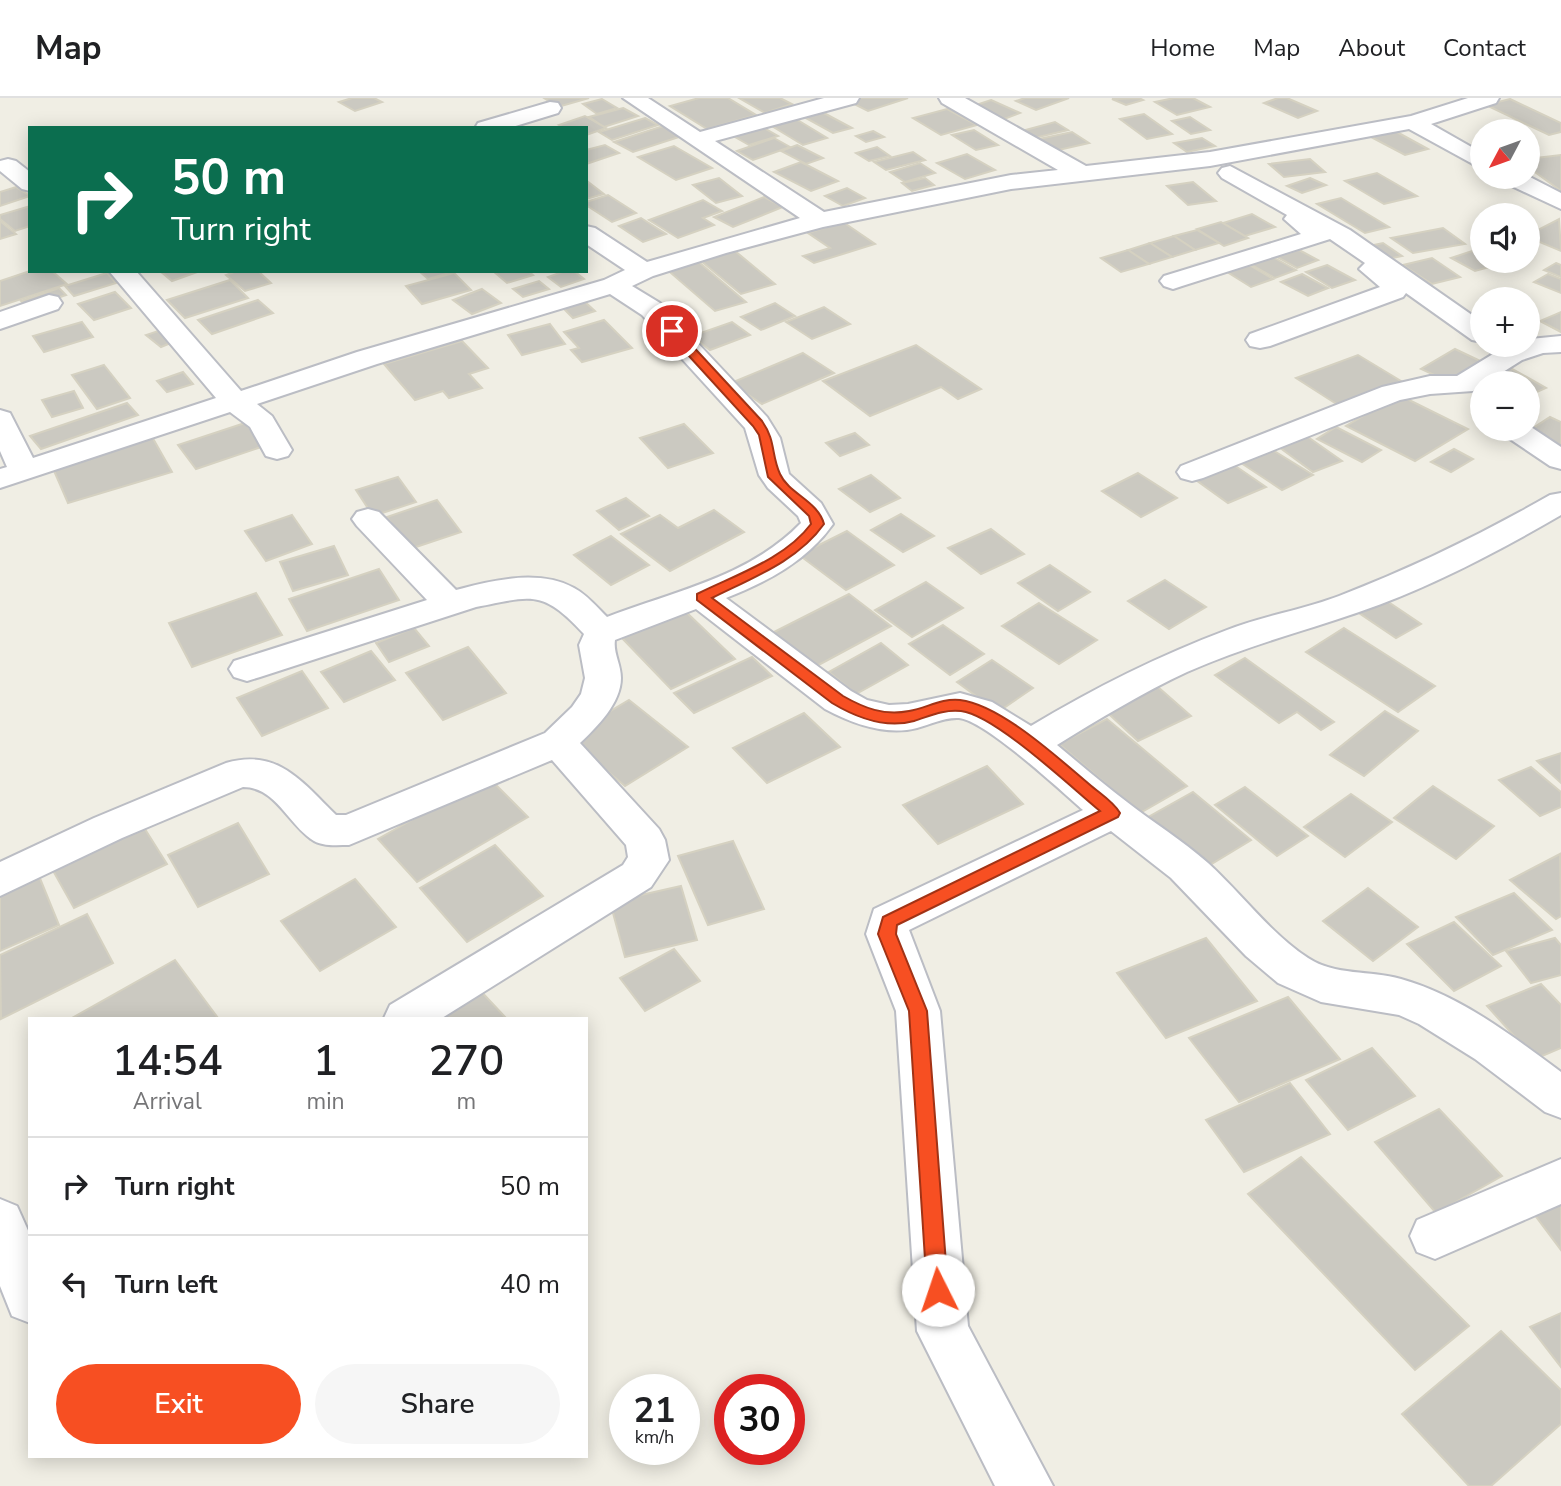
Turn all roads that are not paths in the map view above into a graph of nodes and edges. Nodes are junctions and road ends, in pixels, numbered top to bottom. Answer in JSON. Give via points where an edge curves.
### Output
{"nodes":[{"id":1,"x":634,"y":98,"type":"edge"},
{"id":2,"x":848,"y":98,"type":"edge"},
{"id":3,"x":950,"y":98,"type":"edge"},
{"id":4,"x":1488,"y":98,"type":"edge"},
{"id":5,"x":550,"y":108,"type":"dead end"},
{"id":6,"x":1411,"y":110,"type":"edge"},
{"id":7,"x":492,"y":126,"type":"edge"},
{"id":8,"x":698,"y":139,"type":"junction"},
{"id":9,"x":1470,"y":153,"type":"edge"},
{"id":10,"x":8,"y":166,"type":"dead end"},
{"id":11,"x":1220,"y":166,"type":"junction"},
{"id":12,"x":1079,"y":172,"type":"junction"},
{"id":13,"x":28,"y":182,"type":"edge"},
{"id":14,"x":1535,"y":189,"type":"edge"},
{"id":15,"x":1561,"y":202,"type":"edge"},
{"id":16,"x":820,"y":220,"type":"junction"},
{"id":17,"x":588,"y":234,"type":"edge"},
{"id":18,"x":1320,"y":236,"type":"junction"},
{"id":19,"x":644,"y":271,"type":"junction"},
{"id":20,"x":124,"y":273,"type":"edge"},
{"id":21,"x":1174,"y":281,"type":"dead end"},
{"id":22,"x":613,"y":285,"type":"junction"},
{"id":23,"x":49,"y":303,"type":"dead end"},
{"id":24,"x":0,"y":321,"type":"edge"},
{"id":25,"x":1470,"y":326,"type":"edge"},
{"id":26,"x":1260,"y":340,"type":"dead end"},
{"id":27,"x":1561,"y":344,"type":"edge"},
{"id":28,"x":1540,"y":345,"type":"edge"},
{"id":29,"x":1496,"y":357,"type":"edge"},
{"id":30,"x":1463,"y":385,"type":"junction"},
{"id":31,"x":1470,"y":397,"type":"edge"},
{"id":32,"x":234,"y":401,"type":"junction"},
{"id":33,"x":0,"y":419,"type":"edge"},
{"id":34,"x":1532,"y":441,"type":"edge"},
{"id":35,"x":277,"y":450,"type":"dead end"},
{"id":36,"x":1561,"y":460,"type":"edge"},
{"id":37,"x":1192,"y":472,"type":"dead end"},
{"id":38,"x":12,"y":475,"type":"edge"},
{"id":39,"x":1561,"y":502,"type":"edge"},
{"id":40,"x":368,"y":519,"type":"dead end"},
{"id":41,"x":702,"y":597,"type":"junction"},
{"id":42,"x":451,"y":604,"type":"junction"},
{"id":43,"x":602,"y":632,"type":"junction"},
{"id":44,"x":247,"y":669,"type":"dead end"},
{"id":45,"x":558,"y":742,"type":"junction"},
{"id":46,"x":1031,"y":744,"type":"junction"},
{"id":47,"x":1112,"y":813,"type":"junction"},
{"id":48,"x":0,"y":880,"type":"edge"},
{"id":49,"x":408,"y":1017,"type":"edge"},
{"id":50,"x":1561,"y":1098,"type":"edge"},
{"id":51,"x":1561,"y":1181,"type":"edge"},
{"id":52,"x":1436,"y":1236,"type":"dead end"},
{"id":53,"x":1025,"y":1486,"type":"edge"}],
"edges":[{"from":1,"to":8,"type":"street"},
{"from":2,"to":8,"type":"street"},
{"from":3,"to":12,"type":"street"},
{"from":4,"to":6,"type":"street","via":[[1447,113]]},
{"from":5,"to":7,"type":"street"},
{"from":6,"to":9,"type":"street"},
{"from":6,"to":11,"type":"street"},
{"from":8,"to":16,"type":"street"},
{"from":10,"to":13,"type":"street"},
{"from":11,"to":12,"type":"street"},
{"from":11,"to":18,"type":"street"},
{"from":11,"to":25,"type":"street","via":[[1340,235]]},
{"from":12,"to":16,"type":"street"},
{"from":14,"to":15,"type":"street"},
{"from":16,"to":19,"type":"street"},
{"from":17,"to":19,"type":"street"},
{"from":18,"to":21,"type":"street"},
{"from":18,"to":26,"type":"street","via":[[1397,287]]},
{"from":19,"to":22,"type":"street"},
{"from":20,"to":32,"type":"street"},
{"from":22,"to":32,"type":"street"},
{"from":22,"to":41,"type":"street","via":[[651,309],[757,423],[766,435],[775,477],[815,515],[817,524],[806,540]]},
{"from":23,"to":24,"type":"street"},
{"from":27,"to":28,"type":"street"},
{"from":29,"to":30,"type":"street"},
{"from":30,"to":31,"type":"street"},
{"from":30,"to":37,"type":"street","via":[[1430,385],[1392,393]]},
{"from":32,"to":35,"type":"street","via":[[262,422]]},
{"from":32,"to":38,"type":"street"},
{"from":33,"to":38,"type":"street"},
{"from":34,"to":36,"type":"street"},
{"from":39,"to":46,"type":"street","via":[[1488,544],[1349,604],[1174,664]]},
{"from":40,"to":42,"type":"street"},
{"from":41,"to":43,"type":"street","via":[[665,606]]},
{"from":41,"to":46,"type":"street","via":[[861,713],[887,718],[961,706],[978,710]]},
{"from":42,"to":43,"type":"street","via":[[508,590],[551,590]]},
{"from":42,"to":44,"type":"street"},
{"from":43,"to":45,"type":"street","via":[[595,651],[602,665],[603,685],[589,713]]},
{"from":45,"to":48,"type":"street","via":[[349,830],[326,830],[275,779],[239,773]]},
{"from":45,"to":49,"type":"street","via":[[645,840],[649,860],[637,876]]},
{"from":46,"to":47,"type":"street"},
{"from":47,"to":50,"type":"street","via":[[1174,858],[1294,972],[1317,984],[1413,1001],[1475,1037]]},
{"from":47,"to":53,"type":"street","via":[[889,921],[887,934],[918,1011],[943,1331]]},
{"from":51,"to":52,"type":"street"}]}
